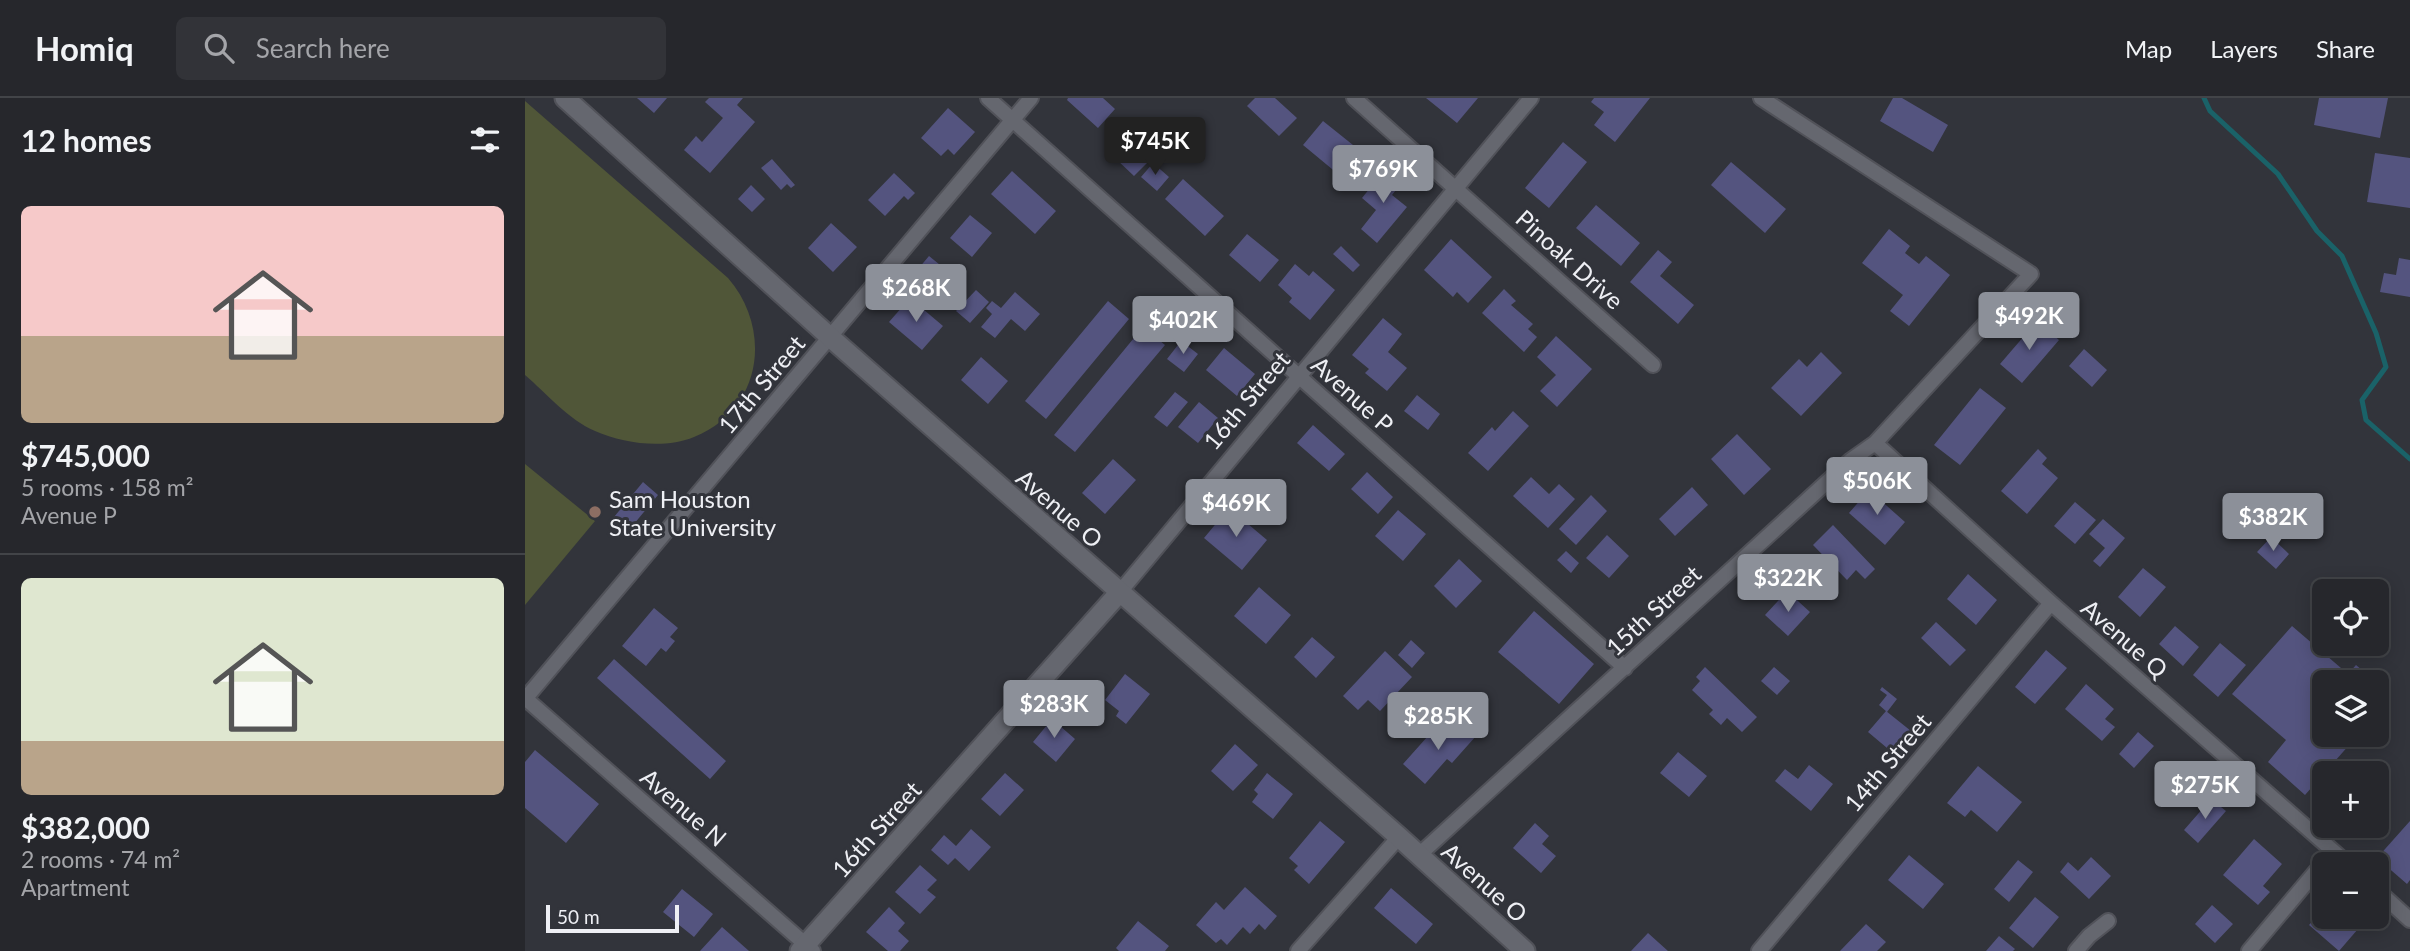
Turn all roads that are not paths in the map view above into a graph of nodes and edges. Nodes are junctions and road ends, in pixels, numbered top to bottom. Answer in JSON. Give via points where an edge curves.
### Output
{"nodes":[{"id":1,"x":565,"y":98,"type":"edge"},
{"id":2,"x":988,"y":98,"type":"edge"},
{"id":3,"x":1031,"y":98,"type":"edge"},
{"id":4,"x":1354,"y":98,"type":"edge"},
{"id":5,"x":1531,"y":98,"type":"edge"},
{"id":6,"x":1761,"y":98,"type":"edge"},
{"id":7,"x":1013,"y":120,"type":"junction"},
{"id":8,"x":1456,"y":188,"type":"junction"},
{"id":9,"x":831,"y":338,"type":"junction"},
{"id":10,"x":1653,"y":365,"type":"dead end"},
{"id":11,"x":1298,"y":375,"type":"junction"},
{"id":12,"x":1875,"y":443,"type":"junction"},
{"id":13,"x":1119,"y":593,"type":"junction"},
{"id":14,"x":2051,"y":603,"type":"junction"},
{"id":15,"x":1625,"y":668,"type":"junction"},
{"id":16,"x":525,"y":698,"type":"edge"},
{"id":17,"x":1399,"y":837,"type":"junction"},
{"id":18,"x":2333,"y":851,"type":"joint"},
{"id":19,"x":1419,"y":855,"type":"junction"},
{"id":20,"x":2389,"y":901,"type":"edge"},
{"id":21,"x":2410,"y":920,"type":"edge"},
{"id":22,"x":2108,"y":921,"type":"dead end"},
{"id":23,"x":806,"y":949,"type":"edge"},
{"id":24,"x":1299,"y":951,"type":"edge"},
{"id":25,"x":1525,"y":951,"type":"edge"},
{"id":26,"x":1759,"y":951,"type":"edge"},
{"id":27,"x":2076,"y":951,"type":"edge"},
{"id":28,"x":2249,"y":951,"type":"edge"}],
"edges":[{"from":1,"to":9,"type":"street","name":"Avenue O"},
{"from":2,"to":7,"type":"street","name":"Avenue P"},
{"from":3,"to":7,"type":"street","name":"17th Street"},
{"from":4,"to":8,"type":"street","name":"Pinoak Drive"},
{"from":5,"to":8,"type":"street","name":"16th Street"},
{"from":6,"to":12,"type":"street","name":"15th Street","via":[[2031,274]]},
{"from":7,"to":9,"type":"street","name":"17th Street"},
{"from":7,"to":11,"type":"street","name":"Avenue P"},
{"from":8,"to":10,"type":"street","name":"Pinoak Drive"},
{"from":8,"to":11,"type":"street","name":"16th Street"},
{"from":9,"to":13,"type":"street","name":"Avenue O"},
{"from":9,"to":16,"type":"street","name":"17th Street"},
{"from":11,"to":13,"type":"street","name":"16th Street"},
{"from":11,"to":15,"type":"street","name":"Avenue P"},
{"from":12,"to":14,"type":"street","name":"Avenue Q"},
{"from":12,"to":15,"type":"street","name":"15th Street"},
{"from":13,"to":17,"type":"street","name":"Avenue O"},
{"from":13,"to":23,"type":"street","name":"16th Street"},
{"from":14,"to":18,"type":"street","name":"Avenue Q"},
{"from":14,"to":26,"type":"street","name":"14th Street"},
{"from":15,"to":19,"type":"street","name":"15th Street"},
{"from":16,"to":23,"type":"street","name":"Avenue N"},
{"from":17,"to":19,"type":"street","name":"Avenue O"},
{"from":17,"to":24,"type":"street"},
{"from":18,"to":28,"type":"street"},
{"from":19,"to":25,"type":"street","name":"Avenue O"},
{"from":20,"to":21,"type":"street"},
{"from":22,"to":27,"type":"street"}]}
